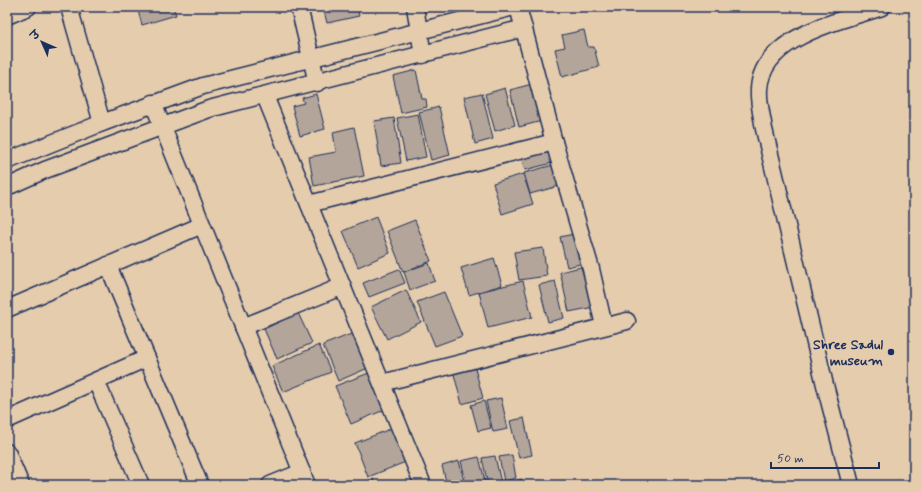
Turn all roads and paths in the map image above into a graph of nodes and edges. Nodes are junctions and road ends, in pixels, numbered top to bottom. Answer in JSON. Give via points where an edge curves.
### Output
{"nodes":[{"id":1,"x":28,"y":7,"type":"edge"},
{"id":2,"x":69,"y":7,"type":"edge"},
{"id":3,"x":299,"y":7,"type":"edge"},
{"id":4,"x":415,"y":7,"type":"edge"},
{"id":5,"x":514,"y":7,"type":"edge"},
{"id":6,"x":518,"y":7,"type":"edge"},
{"id":7,"x":882,"y":7,"type":"edge"},
{"id":8,"x":7,"y":16,"type":"edge"},
{"id":9,"x":524,"y":28,"type":"junction"},
{"id":10,"x":419,"y":32,"type":"junction"},
{"id":11,"x":423,"y":55,"type":"junction"},
{"id":12,"x":311,"y":60,"type":"junction"},
{"id":13,"x":317,"y":83,"type":"junction"},
{"id":14,"x":265,"y":96,"type":"junction"},
{"id":15,"x":153,"y":103,"type":"junction"},
{"id":16,"x":102,"y":123,"type":"junction"},
{"id":17,"x":162,"y":126,"type":"junction"},
{"id":18,"x":554,"y":142,"type":"junction"},
{"id":19,"x":7,"y":161,"type":"edge"},
{"id":20,"x":7,"y":187,"type":"edge"},
{"id":21,"x":309,"y":204,"type":"junction"},
{"id":22,"x":202,"y":225,"type":"junction"},
{"id":23,"x":108,"y":265,"type":"junction"},
{"id":24,"x":343,"y":286,"type":"junction"},
{"id":25,"x":7,"y":309,"type":"edge"},
{"id":26,"x":627,"y":321,"type":"dead end"},
{"id":27,"x":604,"y":326,"type":"junction"},
{"id":28,"x":243,"y":327,"type":"junction"},
{"id":29,"x":147,"y":358,"type":"junction"},
{"id":30,"x":96,"y":381,"type":"junction"},
{"id":31,"x":382,"y":383,"type":"junction"},
{"id":32,"x":7,"y":420,"type":"edge"},
{"id":33,"x":7,"y":452,"type":"edge"},
{"id":34,"x":304,"y":478,"type":"edge"},
{"id":35,"x":21,"y":485,"type":"edge"},
{"id":36,"x":141,"y":485,"type":"edge"},
{"id":37,"x":200,"y":485,"type":"edge"},
{"id":38,"x":270,"y":485,"type":"edge"},
{"id":39,"x":423,"y":485,"type":"edge"},
{"id":40,"x":851,"y":485,"type":"edge"}],
"edges":[{"from":1,"to":8,"type":"street"},
{"from":2,"to":16,"type":"street"},
{"from":3,"to":12,"type":"street"},
{"from":4,"to":10,"type":"street"},
{"from":5,"to":10,"type":"street"},
{"from":6,"to":9,"type":"street"},
{"from":7,"to":40,"type":"street","via":[[817,29],[788,42],[766,64],[759,89],[764,129],[824,386]]},
{"from":9,"to":11,"type":"street"},
{"from":9,"to":18,"type":"street"},
{"from":10,"to":11,"type":"street"},
{"from":10,"to":12,"type":"street"},
{"from":11,"to":13,"type":"street"},
{"from":12,"to":13,"type":"street"},
{"from":12,"to":15,"type":"street","via":[[203,86]]},
{"from":13,"to":14,"type":"street"},
{"from":14,"to":17,"type":"street","via":[[209,109]]},
{"from":14,"to":21,"type":"street"},
{"from":15,"to":16,"type":"street"},
{"from":15,"to":17,"type":"street"},
{"from":16,"to":19,"type":"street"},
{"from":17,"to":20,"type":"street"},
{"from":17,"to":22,"type":"street"},
{"from":18,"to":21,"type":"street"},
{"from":18,"to":27,"type":"street","via":[[591,269]]},
{"from":21,"to":24,"type":"street"},
{"from":22,"to":23,"type":"street"},
{"from":22,"to":28,"type":"street"},
{"from":23,"to":25,"type":"street"},
{"from":23,"to":29,"type":"street"},
{"from":24,"to":28,"type":"street"},
{"from":24,"to":31,"type":"street"},
{"from":26,"to":27,"type":"street"},
{"from":27,"to":31,"type":"street"},
{"from":28,"to":34,"type":"street"},
{"from":29,"to":30,"type":"street"},
{"from":29,"to":37,"type":"street"},
{"from":30,"to":32,"type":"street"},
{"from":30,"to":36,"type":"street"},
{"from":31,"to":39,"type":"street"},
{"from":33,"to":35,"type":"street"},
{"from":34,"to":38,"type":"street"}]}
